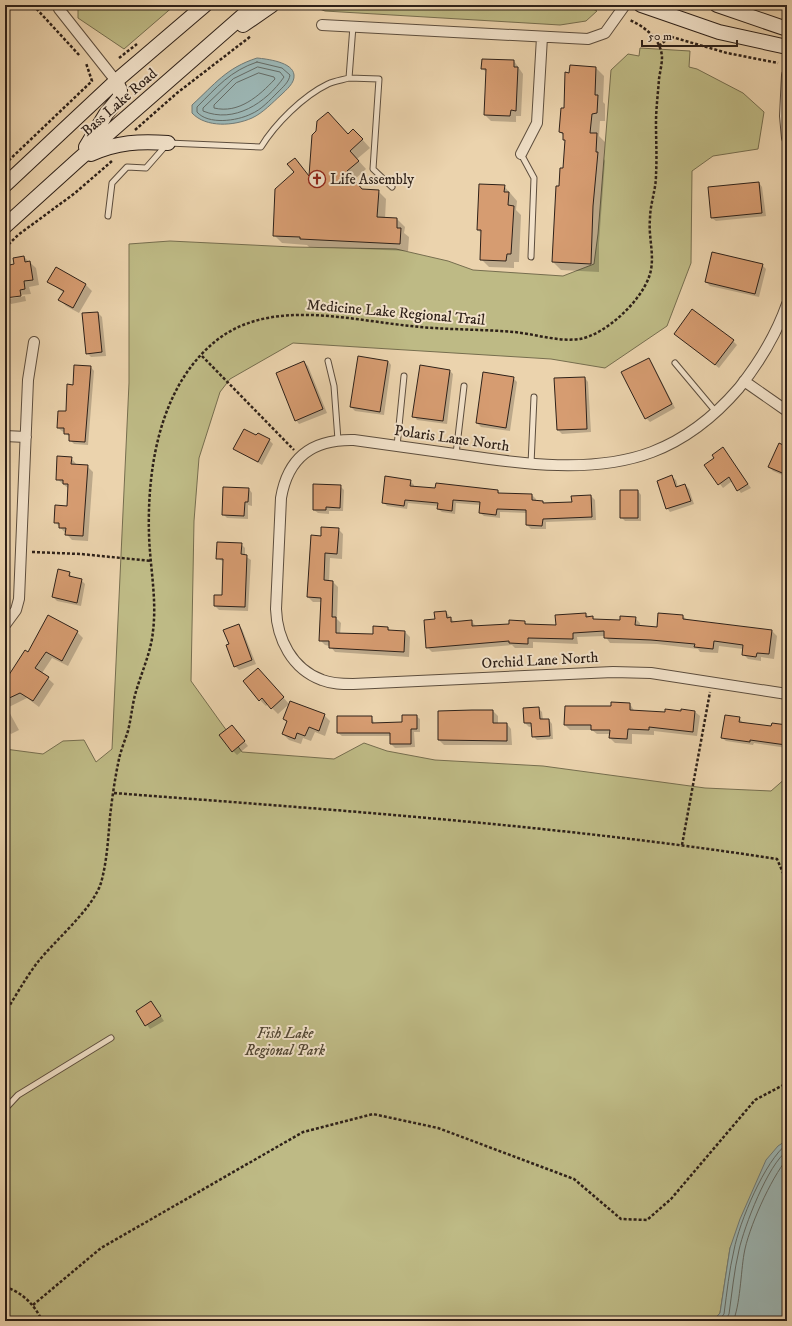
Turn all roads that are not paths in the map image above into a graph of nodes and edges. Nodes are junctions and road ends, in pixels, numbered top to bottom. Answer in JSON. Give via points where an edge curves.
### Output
{"nodes":[{"id":1,"x":204,"y":5,"type":"edge"},
{"id":2,"x":255,"y":5,"type":"edge"},
{"id":3,"x":272,"y":5,"type":"edge"},
{"id":4,"x":625,"y":5,"type":"edge"},
{"id":5,"x":641,"y":5,"type":"edge"},
{"id":6,"x":717,"y":5,"type":"edge"},
{"id":7,"x":57,"y":6,"type":"edge"},
{"id":8,"x":322,"y":24,"type":"dead end"},
{"id":9,"x":353,"y":26,"type":"junction"},
{"id":10,"x":787,"y":29,"type":"edge"},
{"id":11,"x":542,"y":36,"type":"junction"},
{"id":12,"x":213,"y":43,"type":"junction"},
{"id":13,"x":787,"y":48,"type":"edge"},
{"id":14,"x":787,"y":75,"type":"edge"},
{"id":15,"x":349,"y":78,"type":"junction"},
{"id":16,"x":116,"y":81,"type":"junction"},
{"id":17,"x":787,"y":138,"type":"edge"},
{"id":18,"x":168,"y":143,"type":"junction"},
{"id":19,"x":521,"y":154,"type":"joint"},
{"id":20,"x":78,"y":160,"type":"junction"},
{"id":21,"x":5,"y":185,"type":"edge"},
{"id":22,"x":392,"y":187,"type":"dead end"},
{"id":23,"x":108,"y":216,"type":"dead end"},
{"id":24,"x":5,"y":226,"type":"edge"},
{"id":25,"x":530,"y":257,"type":"dead end"},
{"id":26,"x":787,"y":304,"type":"edge"},
{"id":27,"x":34,"y":342,"type":"dead end"},
{"id":28,"x":328,"y":361,"type":"dead end"},
{"id":29,"x":675,"y":363,"type":"dead end"},
{"id":30,"x":404,"y":376,"type":"dead end"},
{"id":31,"x":744,"y":381,"type":"junction"},
{"id":32,"x":464,"y":386,"type":"dead end"},
{"id":33,"x":534,"y":397,"type":"dead end"},
{"id":34,"x":787,"y":411,"type":"edge"},
{"id":35,"x":716,"y":412,"type":"junction"},
{"id":36,"x":5,"y":436,"type":"edge"},
{"id":37,"x":26,"y":437,"type":"junction"},
{"id":38,"x":338,"y":440,"type":"junction"},
{"id":39,"x":397,"y":446,"type":"junction"},
{"id":40,"x":456,"y":454,"type":"junction"},
{"id":41,"x":532,"y":464,"type":"junction"},
{"id":42,"x":5,"y":625,"type":"edge"},
{"id":43,"x":298,"y":664,"type":"joint"},
{"id":44,"x":787,"y":694,"type":"edge"},
{"id":45,"x":111,"y":1038,"type":"dead end"},
{"id":46,"x":5,"y":1109,"type":"edge"}],
"edges":[{"from":1,"to":16,"type":"main road","name":"Bass Lake Road"},
{"from":2,"to":12,"type":"main road","name":"Bass Lake Road"},
{"from":3,"to":12,"type":"main road"},
{"from":4,"to":11,"type":"street","via":[[612,26],[597,37],[588,39]]},
{"from":5,"to":13,"type":"main road","via":[[719,32]]},
{"from":6,"to":10,"type":"main road"},
{"from":7,"to":16,"type":"street"},
{"from":8,"to":9,"type":"street"},
{"from":9,"to":11,"type":"street"},
{"from":9,"to":15,"type":"lane"},
{"from":11,"to":19,"type":"street","via":[[537,123]]},
{"from":12,"to":20,"type":"main road","name":"Bass Lake Road"},
{"from":14,"to":17,"type":"street"},
{"from":15,"to":18,"type":"lane","via":[[329,84],[309,96],[271,130],[261,147]]},
{"from":15,"to":22,"type":"lane","via":[[379,79],[373,169]]},
{"from":16,"to":20,"type":"main road","via":[[120,97],[106,114]]},
{"from":16,"to":21,"type":"main road","name":"Bass Lake Road"},
{"from":18,"to":20,"type":"main road","via":[[128,142],[107,147]]},
{"from":18,"to":23,"type":"lane","via":[[146,168],[127,168],[112,183]]},
{"from":19,"to":25,"type":"lane","via":[[534,178]]},
{"from":20,"to":24,"type":"main road","name":"Bass Lake Road"},
{"from":26,"to":31,"type":"street","name":"Polaris Lane North","via":[[771,340]]},
{"from":27,"to":37,"type":"street","via":[[29,372]]},
{"from":28,"to":38,"type":"lane","via":[[334,386]]},
{"from":29,"to":35,"type":"lane"},
{"from":30,"to":39,"type":"lane"},
{"from":31,"to":34,"type":"street"},
{"from":31,"to":35,"type":"street","name":"Polaris Lane North"},
{"from":32,"to":40,"type":"lane"},
{"from":33,"to":41,"type":"lane"},
{"from":35,"to":41,"type":"street","name":"Polaris Lane North","via":[[674,442],[632,458],[595,463]]},
{"from":36,"to":37,"type":"street"},
{"from":37,"to":42,"type":"street","via":[[19,598],[16,610]]},
{"from":38,"to":39,"type":"street","name":"Polaris Lane North"},
{"from":38,"to":43,"type":"street","name":"Polaris Lane North","via":[[320,444],[300,457],[284,481],[281,498],[276,622],[281,639]]},
{"from":39,"to":40,"type":"street","name":"Polaris Lane North"},
{"from":40,"to":41,"type":"street","name":"Polaris Lane North"},
{"from":43,"to":44,"type":"street","name":"Orchid Lane North","via":[[323,681],[353,684],[612,672],[651,673]]},
{"from":45,"to":46,"type":"lane","via":[[34,1084],[18,1095]]}]}
